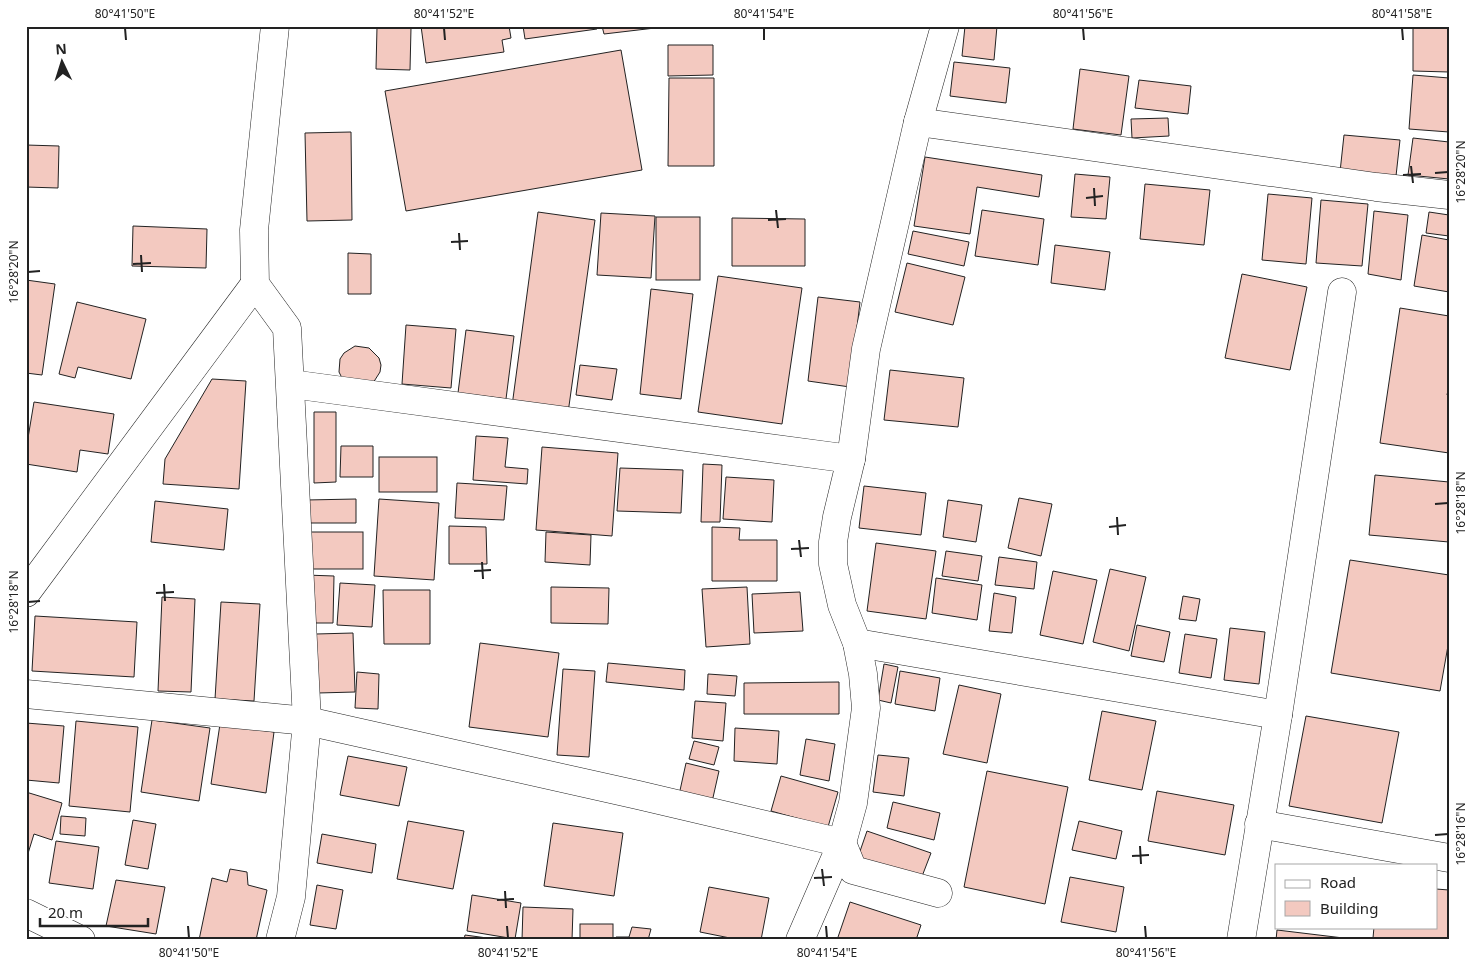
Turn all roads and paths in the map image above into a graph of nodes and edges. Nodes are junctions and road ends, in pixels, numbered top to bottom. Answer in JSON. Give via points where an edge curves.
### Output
{"nodes":[{"id":1,"x":275,"y":26,"type":"edge"},
{"id":2,"x":944,"y":26,"type":"edge"},
{"id":3,"x":918,"y":122,"type":"junction"},
{"id":4,"x":1449,"y":195,"type":"edge"},
{"id":5,"x":254,"y":284,"type":"junction"},
{"id":6,"x":1342,"y":292,"type":"dead end"},
{"id":7,"x":291,"y":384,"type":"junction"},
{"id":8,"x":851,"y":459,"type":"junction"},
{"id":9,"x":26,"y":593,"type":"edge"},
{"id":10,"x":858,"y":643,"type":"junction"},
{"id":11,"x":26,"y":694,"type":"edge"},
{"id":12,"x":1278,"y":715,"type":"junction"},
{"id":13,"x":307,"y":721,"type":"junction"},
{"id":14,"x":1259,"y":824,"type":"junction"},
{"id":15,"x":842,"y":843,"type":"junction"},
{"id":16,"x":1449,"y":858,"type":"edge"},
{"id":17,"x":938,"y":893,"type":"dead end"},
{"id":18,"x":26,"y":913,"type":"edge"},
{"id":19,"x":81,"y":940,"type":"edge"},
{"id":20,"x":280,"y":940,"type":"edge"},
{"id":21,"x":800,"y":940,"type":"edge"},
{"id":22,"x":1241,"y":940,"type":"edge"}],
"edges":[{"from":1,"to":5,"type":"street","via":[[254,230]]},
{"from":2,"to":3,"type":"street"},
{"from":3,"to":4,"type":"street"},
{"from":3,"to":8,"type":"street","via":[[866,349]]},
{"from":5,"to":7,"type":"street","via":[[288,328]]},
{"from":5,"to":9,"type":"street"},
{"from":6,"to":12,"type":"street"},
{"from":7,"to":8,"type":"street"},
{"from":7,"to":13,"type":"street"},
{"from":8,"to":10,"type":"street","via":[[837,517],[833,564],[842,605]]},
{"from":10,"to":12,"type":"street"},
{"from":10,"to":15,"type":"street","via":[[866,708],[853,803]]},
{"from":11,"to":13,"type":"street"},
{"from":12,"to":14,"type":"street"},
{"from":13,"to":15,"type":"street"},
{"from":13,"to":20,"type":"street","via":[[291,897]]},
{"from":14,"to":16,"type":"street"},
{"from":14,"to":22,"type":"street"},
{"from":15,"to":17,"type":"street","via":[[853,870]]},
{"from":15,"to":21,"type":"street"},
{"from":18,"to":19,"type":"street"}]}
